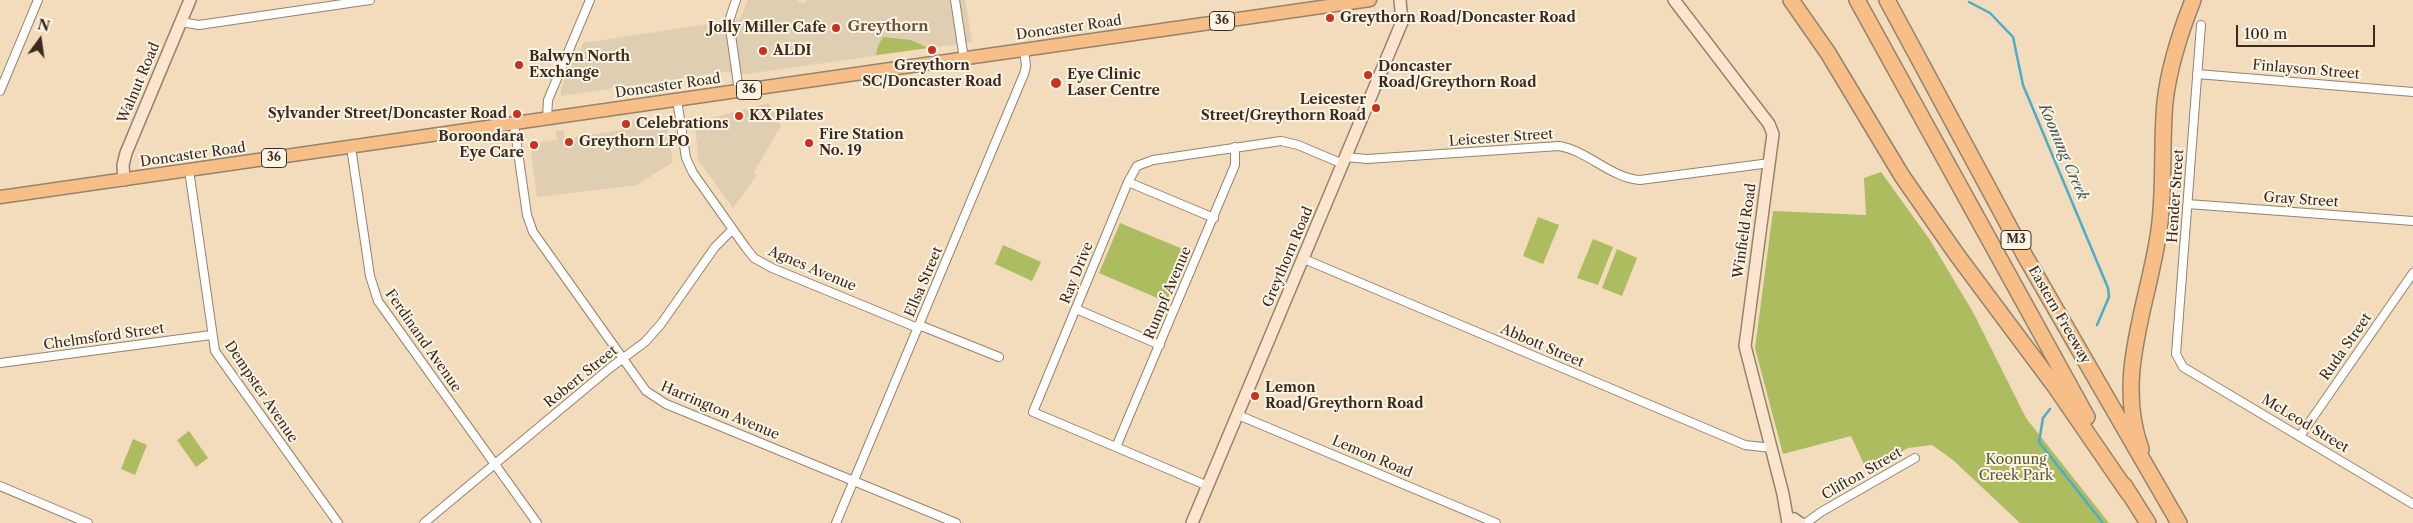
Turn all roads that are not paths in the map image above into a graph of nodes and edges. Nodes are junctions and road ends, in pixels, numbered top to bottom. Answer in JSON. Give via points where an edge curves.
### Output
{"nodes":[{"id":1,"x":38,"y":0,"type":"edge"},
{"id":2,"x":190,"y":0,"type":"edge"},
{"id":3,"x":370,"y":0,"type":"edge"},
{"id":4,"x":590,"y":0,"type":"edge"},
{"id":5,"x":736,"y":0,"type":"edge"},
{"id":6,"x":955,"y":0,"type":"edge"},
{"id":7,"x":1370,"y":0,"type":"edge"},
{"id":8,"x":1400,"y":0,"type":"edge"},
{"id":9,"x":1674,"y":0,"type":"edge"},
{"id":10,"x":1790,"y":0,"type":"edge"},
{"id":11,"x":1857,"y":0,"type":"edge"},
{"id":12,"x":1887,"y":0,"type":"edge"},
{"id":13,"x":2193,"y":0,"type":"edge"},
{"id":14,"x":181,"y":22,"type":"junction"},
{"id":15,"x":2201,"y":25,"type":"dead end"},
{"id":16,"x":1024,"y":50,"type":"junction"},
{"id":17,"x":964,"y":59,"type":"junction"},
{"id":18,"x":2198,"y":74,"type":"junction"},
{"id":19,"x":0,"y":91,"type":"edge"},
{"id":20,"x":739,"y":91,"type":"junction"},
{"id":21,"x":2413,"y":92,"type":"edge"},
{"id":22,"x":677,"y":100,"type":"junction"},
{"id":23,"x":547,"y":119,"type":"junction"},
{"id":24,"x":514,"y":124,"type":"junction"},
{"id":25,"x":351,"y":147,"type":"junction"},
{"id":26,"x":1235,"y":147,"type":"junction"},
{"id":27,"x":1345,"y":160,"type":"junction"},
{"id":28,"x":1770,"y":163,"type":"junction"},
{"id":29,"x":189,"y":170,"type":"junction"},
{"id":30,"x":124,"y":180,"type":"junction"},
{"id":31,"x":1128,"y":182,"type":"junction"},
{"id":32,"x":0,"y":197,"type":"edge"},
{"id":33,"x":2188,"y":204,"type":"junction"},
{"id":34,"x":1214,"y":218,"type":"junction"},
{"id":35,"x":2413,"y":221,"type":"edge"},
{"id":36,"x":732,"y":230,"type":"junction"},
{"id":37,"x":1304,"y":259,"type":"junction"},
{"id":38,"x":2413,"y":273,"type":"edge"},
{"id":39,"x":1076,"y":309,"type":"junction"},
{"id":40,"x":919,"y":326,"type":"junction"},
{"id":41,"x":211,"y":335,"type":"junction"},
{"id":42,"x":1160,"y":344,"type":"junction"},
{"id":43,"x":999,"y":357,"type":"dead end"},
{"id":44,"x":622,"y":359,"type":"junction"},
{"id":45,"x":0,"y":363,"type":"edge"},
{"id":46,"x":2183,"y":367,"type":"joint"},
{"id":47,"x":1238,"y":415,"type":"junction"},
{"id":48,"x":2300,"y":436,"type":"junction"},
{"id":49,"x":1116,"y":447,"type":"junction"},
{"id":50,"x":1772,"y":448,"type":"junction"},
{"id":51,"x":1915,"y":458,"type":"dead end"},
{"id":52,"x":495,"y":464,"type":"junction"},
{"id":53,"x":2151,"y":476,"type":"junction"},
{"id":54,"x":854,"y":480,"type":"junction"},
{"id":55,"x":0,"y":486,"type":"edge"},
{"id":56,"x":1208,"y":486,"type":"junction"},
{"id":57,"x":2130,"y":494,"type":"junction"},
{"id":58,"x":2413,"y":504,"type":"edge"},
{"id":59,"x":1796,"y":522,"type":"edge"},
{"id":60,"x":88,"y":523,"type":"edge"},
{"id":61,"x":338,"y":523,"type":"edge"},
{"id":62,"x":424,"y":523,"type":"edge"},
{"id":63,"x":537,"y":523,"type":"edge"},
{"id":64,"x":836,"y":523,"type":"edge"},
{"id":65,"x":956,"y":523,"type":"edge"},
{"id":66,"x":1192,"y":523,"type":"edge"},
{"id":67,"x":1496,"y":523,"type":"edge"},
{"id":68,"x":2148,"y":523,"type":"edge"},
{"id":69,"x":2178,"y":523,"type":"edge"}],
"edges":[{"from":1,"to":19,"type":"street"},
{"from":2,"to":14,"type":"street","name":"Walnut Road"},
{"from":3,"to":14,"type":"street","via":[[199,25]]},
{"from":4,"to":23,"type":"street","via":[[548,100]]},
{"from":5,"to":20,"type":"street","via":[[729,22]]},
{"from":6,"to":17,"type":"street"},
{"from":7,"to":16,"type":"main road","name":"Doncaster Road","number":"36"},
{"from":8,"to":27,"type":"street","name":"Greythorn Road","via":[[1402,22]]},
{"from":9,"to":28,"type":"street","name":"Winfield Road","via":[[1771,127]]},
{"from":10,"to":57,"type":"highway","via":[[1828,53],[1902,176]]},
{"from":11,"to":57,"type":"highway","name":"Eastern Freeway","number":"M3"},
{"from":12,"to":53,"type":"highway","name":"Eastern Freeway","number":"M3","via":[[2025,256]]},
{"from":13,"to":53,"type":"highway","via":[[2168,77],[2159,230],[2133,353],[2134,422]]},
{"from":14,"to":30,"type":"street","name":"Walnut Road","via":[[126,153]]},
{"from":15,"to":18,"type":"street","name":"Hender Street"},
{"from":16,"to":17,"type":"main road","name":"Doncaster Road","number":"36"},
{"from":16,"to":40,"type":"street","name":"Ellsa Street","via":[[1024,74]]},
{"from":17,"to":20,"type":"main road","name":"Doncaster Road","number":"36"},
{"from":18,"to":21,"type":"street","name":"Finlayson Street"},
{"from":18,"to":33,"type":"street","name":"Hender Street"},
{"from":20,"to":22,"type":"main road","name":"Doncaster Road","number":"36"},
{"from":22,"to":23,"type":"main road","name":"Doncaster Road","number":"36"},
{"from":22,"to":36,"type":"street","name":"Agnes Avenue","via":[[688,165]]},
{"from":23,"to":24,"type":"main road","name":"Doncaster Road","number":"36"},
{"from":24,"to":25,"type":"main road","name":"Doncaster Road","number":"36"},
{"from":24,"to":44,"type":"street","name":"Harrington Avenue","via":[[527,215],[533,232]]},
{"from":25,"to":29,"type":"main road","name":"Doncaster Road","number":"36"},
{"from":25,"to":52,"type":"street","name":"Ferdinand Avenue","via":[[370,276],[378,301]]},
{"from":26,"to":27,"type":"street","name":"Ray Drive","via":[[1286,141]]},
{"from":26,"to":31,"type":"street","name":"Ray Drive","via":[[1146,162],[1134,170]]},
{"from":26,"to":34,"type":"street","name":"Rumpf Avenue","via":[[1236,161]]},
{"from":27,"to":28,"type":"street","name":"Leicester Street","via":[[1559,146],[1574,150],[1625,177],[1640,180]]},
{"from":27,"to":37,"type":"street","name":"Greythorn Road"},
{"from":28,"to":50,"type":"street","name":"Winfield Road","via":[[1745,346]]},
{"from":29,"to":30,"type":"main road","name":"Doncaster Road","number":"36"},
{"from":29,"to":41,"type":"street","name":"Dempster Avenue"},
{"from":30,"to":32,"type":"main road","name":"Doncaster Road","number":"36"},
{"from":31,"to":34,"type":"street"},
{"from":31,"to":39,"type":"street","name":"Ray Drive"},
{"from":33,"to":35,"type":"street","name":"Gray Street"},
{"from":33,"to":46,"type":"street","name":"Hender Street","via":[[2176,354]]},
{"from":34,"to":42,"type":"street","name":"Rumpf Avenue"},
{"from":36,"to":40,"type":"street","name":"Agnes Avenue","via":[[754,258],[767,265]]},
{"from":36,"to":44,"type":"street","name":"Robert Street","via":[[710,254],[655,331]]},
{"from":37,"to":47,"type":"street","name":"Greythorn Road"},
{"from":37,"to":50,"type":"street","name":"Abbott Street","via":[[1745,445]]},
{"from":38,"to":48,"type":"street","name":"Ruda Street"},
{"from":39,"to":42,"type":"street"},
{"from":39,"to":49,"type":"street","name":"Ray Drive","via":[[1033,412]]},
{"from":40,"to":43,"type":"street","name":"Agnes Avenue"},
{"from":40,"to":54,"type":"street","name":"Ellsa Street"},
{"from":41,"to":45,"type":"street","name":"Chelmsford Street"},
{"from":41,"to":61,"type":"street","name":"Dempster Avenue","via":[[217,356]]},
{"from":42,"to":49,"type":"street","name":"Rumpf Avenue"},
{"from":44,"to":52,"type":"street","name":"Robert Street"},
{"from":44,"to":54,"type":"street","name":"Harrington Avenue","via":[[641,386],[658,400]]},
{"from":46,"to":48,"type":"street","name":"McLeod Street"},
{"from":47,"to":56,"type":"street","name":"Greythorn Road"},
{"from":47,"to":67,"type":"street","name":"Lemon Road"},
{"from":48,"to":58,"type":"street","name":"McLeod Street"},
{"from":49,"to":56,"type":"street","name":"Ray Drive"},
{"from":50,"to":59,"type":"street","name":"Winfield Road","via":[[1783,494]]},
{"from":51,"to":59,"type":"street","name":"Clifton Street","via":[[1821,512]]},
{"from":52,"to":62,"type":"street","name":"Robert Street"},
{"from":52,"to":63,"type":"street","name":"Ferdinand Avenue"},
{"from":53,"to":69,"type":"highway","name":"Eastern Freeway","number":"M3"},
{"from":54,"to":64,"type":"street","name":"Ellsa Street"},
{"from":54,"to":65,"type":"street","name":"Harrington Avenue"},
{"from":55,"to":60,"type":"street"},
{"from":56,"to":66,"type":"street","name":"Greythorn Road"},
{"from":57,"to":68,"type":"highway","name":"Eastern Freeway","number":"M3"}]}
